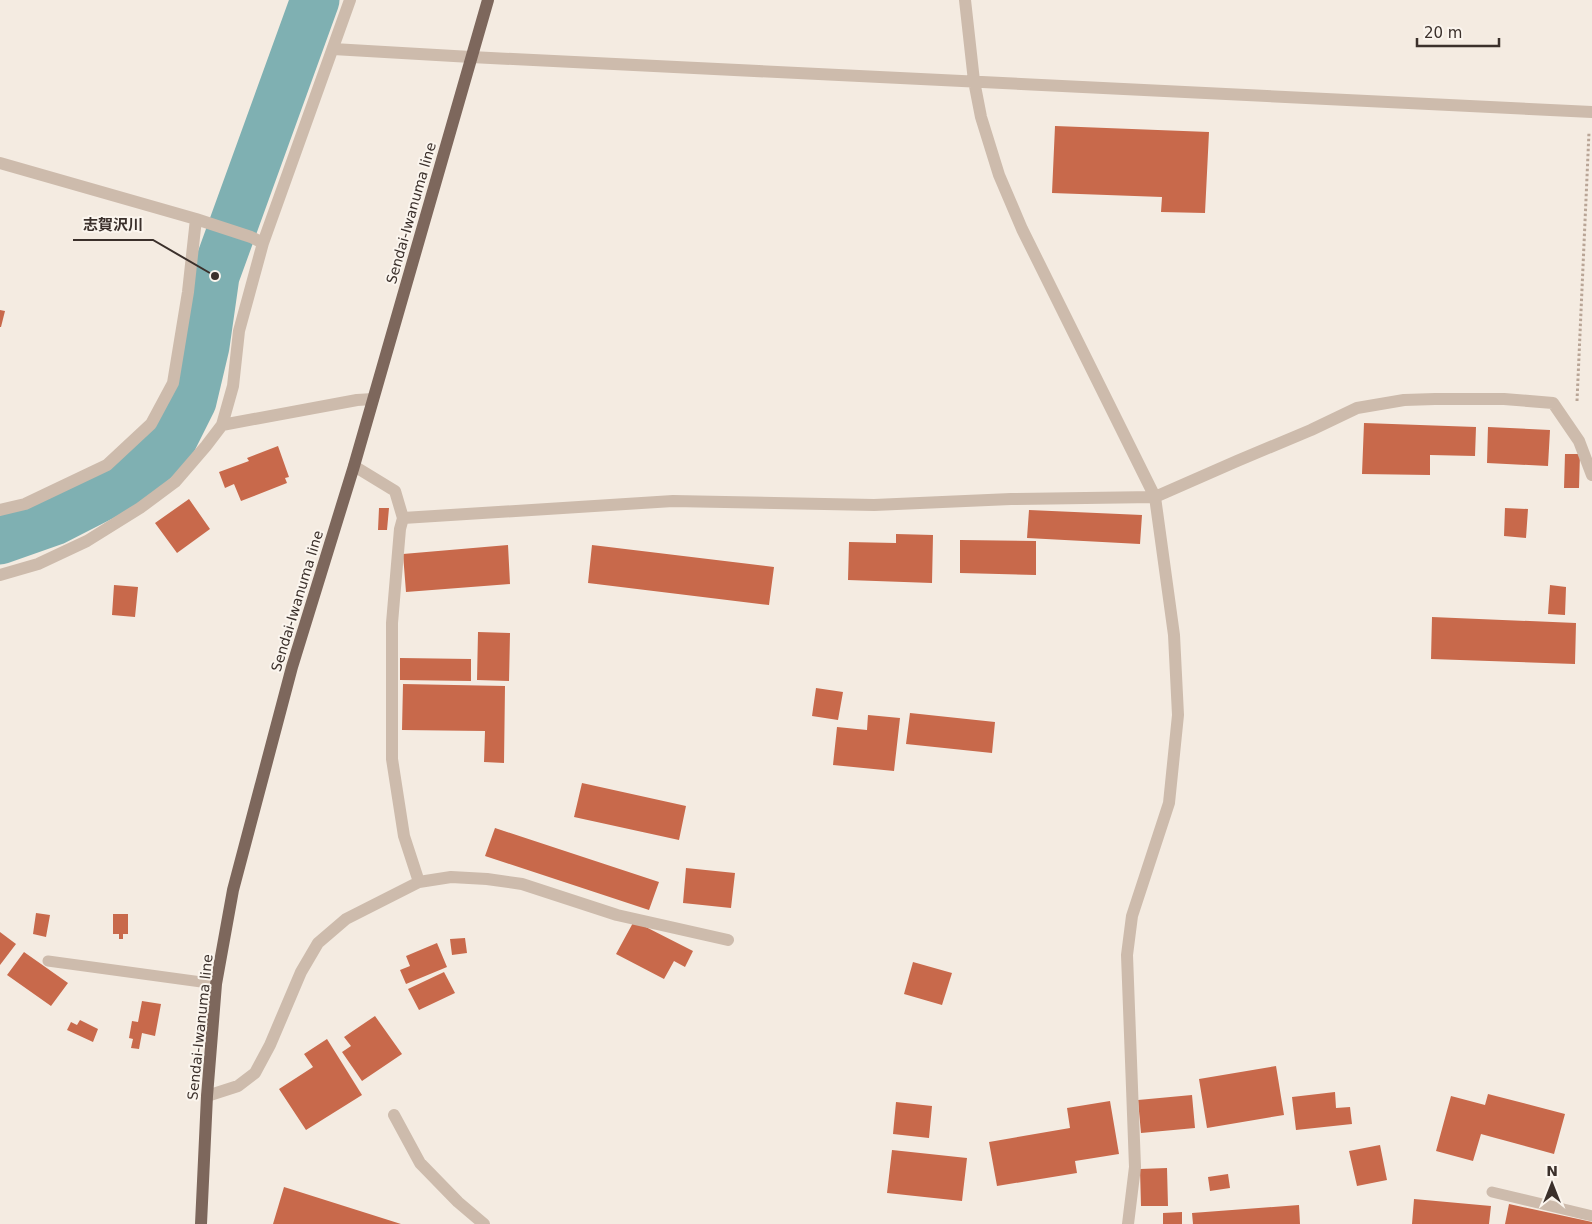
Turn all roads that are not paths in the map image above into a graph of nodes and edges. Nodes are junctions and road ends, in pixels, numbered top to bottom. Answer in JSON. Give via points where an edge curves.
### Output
{"nodes":[{"id":1,"x":350,"y":0,"type":"edge"},
{"id":2,"x":488,"y":0,"type":"edge"},
{"id":3,"x":965,"y":0,"type":"edge"},
{"id":4,"x":332,"y":49,"type":"junction"},
{"id":5,"x":471,"y":57,"type":"junction"},
{"id":6,"x":974,"y":81,"type":"junction"},
{"id":7,"x":1591,"y":112,"type":"edge"},
{"id":8,"x":0,"y":163,"type":"edge"},
{"id":9,"x":196,"y":219,"type":"junction"},
{"id":10,"x":257,"y":240,"type":"junction"},
{"id":11,"x":373,"y":399,"type":"junction"},
{"id":12,"x":222,"y":425,"type":"junction"},
{"id":13,"x":354,"y":466,"type":"junction"},
{"id":14,"x":1592,"y":475,"type":"edge"},
{"id":15,"x":1155,"y":497,"type":"junction"},
{"id":16,"x":0,"y":510,"type":"edge"},
{"id":17,"x":402,"y":524,"type":"junction"},
{"id":18,"x":0,"y":575,"type":"edge"},
{"id":19,"x":419,"y":882,"type":"junction"},
{"id":20,"x":728,"y":940,"type":"dead end"},
{"id":21,"x":48,"y":961,"type":"dead end"},
{"id":22,"x":216,"y":984,"type":"junction"},
{"id":23,"x":207,"y":1096,"type":"junction"},
{"id":24,"x":394,"y":1115,"type":"dead end"},
{"id":25,"x":1492,"y":1192,"type":"dead end"},
{"id":26,"x":1592,"y":1216,"type":"edge"},
{"id":27,"x":201,"y":1224,"type":"edge"},
{"id":28,"x":484,"y":1224,"type":"edge"},
{"id":29,"x":1128,"y":1224,"type":"edge"}],
"edges":[{"from":1,"to":4,"type":"street"},
{"from":2,"to":5,"type":"main road","name":"Sendai-Iwanuma line"},
{"from":3,"to":6,"type":"street"},
{"from":4,"to":5,"type":"street"},
{"from":4,"to":10,"type":"street"},
{"from":5,"to":6,"type":"street"},
{"from":5,"to":11,"type":"main road","name":"Sendai-Iwanuma line"},
{"from":6,"to":7,"type":"street"},
{"from":6,"to":15,"type":"street","via":[[999,175],[1022,229]]},
{"from":8,"to":9,"type":"street"},
{"from":9,"to":10,"type":"street"},
{"from":9,"to":16,"type":"street","via":[[173,383],[151,424],[106,465],[25,504]]},
{"from":10,"to":12,"type":"street","via":[[239,331],[233,386]]},
{"from":11,"to":12,"type":"street"},
{"from":11,"to":13,"type":"main road","name":"Sendai-Iwanuma line"},
{"from":12,"to":18,"type":"street","via":[[175,482],[140,508],[88,541],[38,564]]},
{"from":13,"to":17,"type":"street","via":[[395,491]]},
{"from":13,"to":22,"type":"main road","name":"Sendai-Iwanuma line","via":[[292,667],[233,890]]},
{"from":14,"to":15,"type":"street","via":[[1579,441],[1553,403],[1504,399],[1404,400],[1357,408]]},
{"from":15,"to":17,"type":"street","via":[[874,505],[673,501]]},
{"from":15,"to":29,"type":"street","via":[[1174,636],[1178,715],[1169,803],[1132,916],[1127,955],[1135,1167]]},
{"from":17,"to":19,"type":"street","via":[[392,623],[392,759],[404,836]]},
{"from":19,"to":20,"type":"street","via":[[451,877],[522,884],[617,915]]},
{"from":19,"to":23,"type":"street","via":[[346,919],[318,943],[301,972],[255,1073],[238,1086]]},
{"from":21,"to":22,"type":"lane"},
{"from":22,"to":23,"type":"main road","name":"Sendai-Iwanuma line"},
{"from":23,"to":27,"type":"main road","name":"Sendai-Iwanuma line"},
{"from":24,"to":28,"type":"street","via":[[420,1163]]},
{"from":25,"to":26,"type":"lane"}]}
